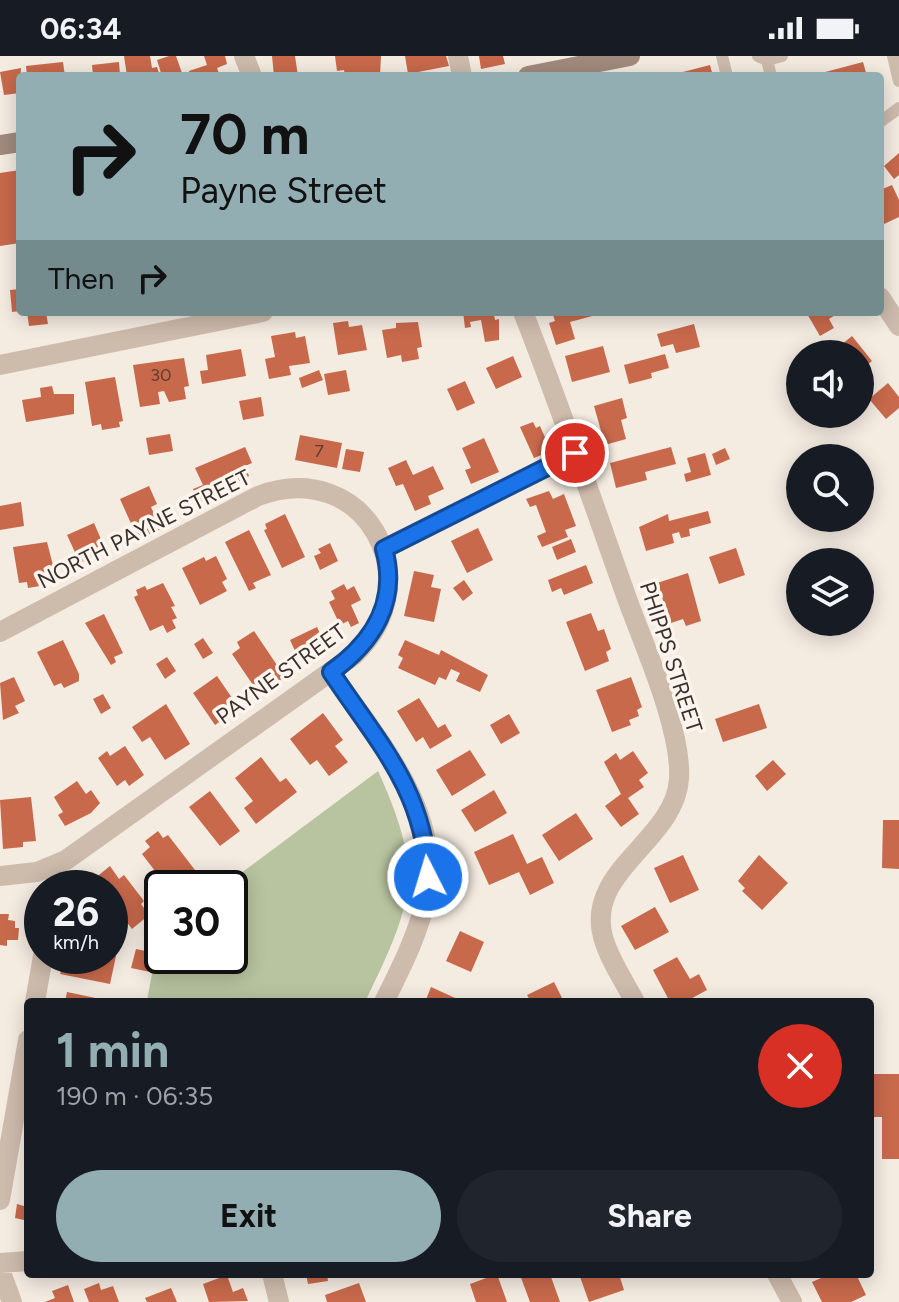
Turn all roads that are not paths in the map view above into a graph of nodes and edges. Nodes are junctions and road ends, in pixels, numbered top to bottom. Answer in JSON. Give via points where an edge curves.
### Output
{"nodes":[{"id":1,"x":630,"y":56,"type":"edge"},
{"id":2,"x":782,"y":56,"type":"edge"},
{"id":3,"x":893,"y":56,"type":"edge"},
{"id":4,"x":762,"y":58,"type":"edge"},
{"id":5,"x":548,"y":72,"type":"edge"},
{"id":6,"x":899,"y":81,"type":"edge"},
{"id":7,"x":884,"y":303,"type":"edge"},
{"id":8,"x":243,"y":316,"type":"edge"},
{"id":9,"x":524,"y":316,"type":"edge"},
{"id":10,"x":899,"y":326,"type":"edge"},
{"id":11,"x":0,"y":365,"type":"edge"},
{"id":12,"x":575,"y":453,"type":"junction"},
{"id":13,"x":384,"y":549,"type":"junction"},
{"id":14,"x":0,"y":632,"type":"edge"},
{"id":15,"x":331,"y":672,"type":"junction"},
{"id":16,"x":63,"y":870,"type":"edge"},
{"id":17,"x":0,"y":876,"type":"edge"},
{"id":18,"x":24,"y":877,"type":"edge"},
{"id":19,"x":40,"y":974,"type":"edge"},
{"id":20,"x":36,"y":998,"type":"edge"},
{"id":21,"x":386,"y":998,"type":"edge"},
{"id":22,"x":633,"y":998,"type":"edge"},
{"id":23,"x":24,"y":1063,"type":"edge"},
{"id":24,"x":0,"y":1200,"type":"edge"},
{"id":25,"x":24,"y":1261,"type":"edge"},
{"id":26,"x":0,"y":1263,"type":"edge"},
{"id":27,"x":0,"y":1270,"type":"edge"},
{"id":28,"x":273,"y":1278,"type":"edge"},
{"id":29,"x":779,"y":1278,"type":"edge"},
{"id":30,"x":12,"y":1302,"type":"edge"},
{"id":31,"x":279,"y":1302,"type":"edge"},
{"id":32,"x":792,"y":1302,"type":"edge"}],
"edges":[{"from":1,"to":5,"type":"main road"},
{"from":2,"to":4,"type":"lane"},
{"from":3,"to":6,"type":"lane"},
{"from":7,"to":10,"type":"street"},
{"from":8,"to":11,"type":"street"},
{"from":9,"to":12,"type":"street","name":"PHIPPS STREET"},
{"from":12,"to":13,"type":"street"},
{"from":12,"to":22,"type":"street","name":"PHIPPS STREET","via":[[656,679],[678,762],[673,806],[615,879],[601,908],[603,939]]},
{"from":13,"to":14,"type":"street","name":"NORTH PAYNE STREET","via":[[366,518],[336,495],[316,488],[280,489]]},
{"from":13,"to":15,"type":"street","name":"PAYNE STREET","via":[[389,581],[382,614],[362,647]]},
{"from":15,"to":16,"type":"street","name":"PAYNE STREET"},
{"from":15,"to":21,"type":"street","via":[[406,784],[425,838],[425,902]]},
{"from":17,"to":18,"type":"street","name":"PAYNE STREET"},
{"from":19,"to":20,"type":"street"},
{"from":23,"to":24,"type":"street"},
{"from":25,"to":26,"type":"street"},
{"from":27,"to":30,"type":"street"},
{"from":28,"to":31,"type":"street"},
{"from":29,"to":32,"type":"street"}]}
